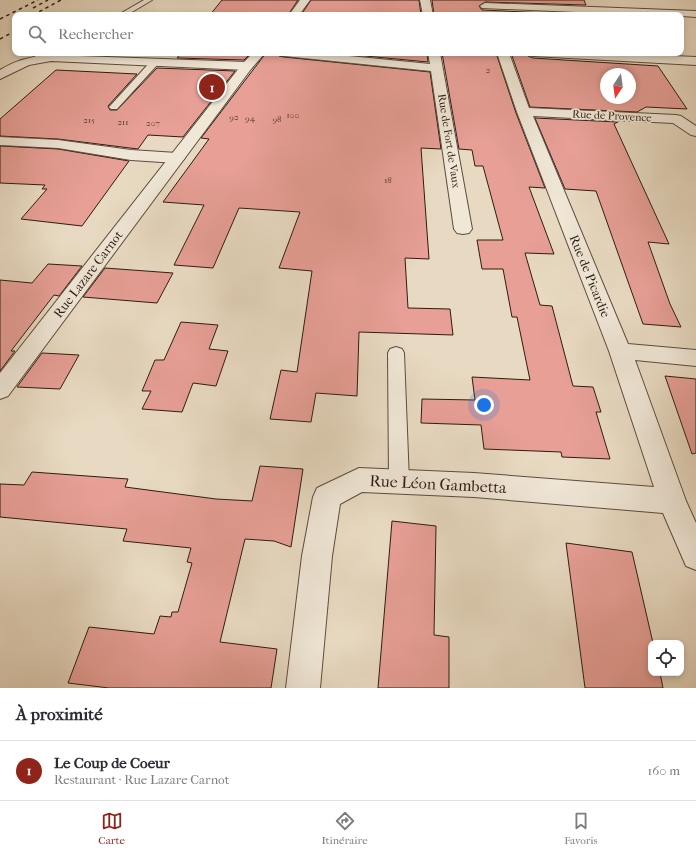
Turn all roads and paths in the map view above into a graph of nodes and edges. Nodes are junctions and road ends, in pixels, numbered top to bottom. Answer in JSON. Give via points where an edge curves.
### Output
{"nodes":[{"id":1,"x":149,"y":0,"type":"edge"},
{"id":2,"x":305,"y":0,"type":"edge"},
{"id":3,"x":425,"y":0,"type":"edge"},
{"id":4,"x":485,"y":7,"type":"edge"},
{"id":5,"x":127,"y":12,"type":"edge"},
{"id":6,"x":296,"y":12,"type":"edge"},
{"id":7,"x":427,"y":12,"type":"edge"},
{"id":8,"x":636,"y":12,"type":"edge"},
{"id":9,"x":684,"y":14,"type":"edge"},
{"id":10,"x":696,"y":14,"type":"edge"},
{"id":11,"x":42,"y":56,"type":"edge"},
{"id":12,"x":256,"y":56,"type":"edge"},
{"id":13,"x":314,"y":56,"type":"edge"},
{"id":14,"x":434,"y":56,"type":"edge"},
{"id":15,"x":504,"y":56,"type":"edge"},
{"id":16,"x":594,"y":56,"type":"edge"},
{"id":17,"x":696,"y":61,"type":"edge"},
{"id":18,"x":155,"y":62,"type":"junction"},
{"id":19,"x":247,"y":66,"type":"junction"},
{"id":20,"x":436,"y":68,"type":"junction"},
{"id":21,"x":0,"y":74,"type":"edge"},
{"id":22,"x":114,"y":107,"type":"dead end"},
{"id":23,"x":524,"y":112,"type":"junction"},
{"id":24,"x":676,"y":119,"type":"junction"},
{"id":25,"x":696,"y":120,"type":"edge"},
{"id":26,"x":696,"y":132,"type":"edge"},
{"id":27,"x":0,"y":141,"type":"edge"},
{"id":28,"x":177,"y":158,"type":"junction"},
{"id":29,"x":463,"y":229,"type":"dead end"},
{"id":30,"x":620,"y":351,"type":"junction"},
{"id":31,"x":396,"y":353,"type":"dead end"},
{"id":32,"x":696,"y":358,"type":"edge"},
{"id":33,"x":0,"y":390,"type":"edge"},
{"id":34,"x":399,"y":482,"type":"junction"},
{"id":35,"x":672,"y":501,"type":"junction"},
{"id":36,"x":696,"y":556,"type":"edge"},
{"id":37,"x":303,"y":688,"type":"edge"}],
"edges":[{"from":1,"to":5,"type":"lane"},
{"from":2,"to":6,"type":"street"},
{"from":3,"to":7,"type":"street"},
{"from":4,"to":8,"type":"street"},
{"from":9,"to":10,"type":"street"},
{"from":11,"to":18,"type":"street"},
{"from":11,"to":21,"type":"street","via":[[23,61]]},
{"from":12,"to":19,"type":"street","name":"Rue Lazare Carnot"},
{"from":13,"to":20,"type":"street"},
{"from":14,"to":20,"type":"street","name":"Rue de Fort de Vaux"},
{"from":15,"to":23,"type":"street","name":"Rue de Picardie"},
{"from":16,"to":17,"type":"street"},
{"from":18,"to":19,"type":"street"},
{"from":18,"to":22,"type":"lane"},
{"from":19,"to":28,"type":"street","name":"Rue Lazare Carnot"},
{"from":20,"to":29,"type":"street","name":"Rue de Fort de Vaux"},
{"from":23,"to":24,"type":"street","name":"Rue de Provence"},
{"from":23,"to":30,"type":"street","name":"Rue de Picardie"},
{"from":24,"to":25,"type":"street","name":"Rue de Provence"},
{"from":24,"to":26,"type":"street"},
{"from":27,"to":28,"type":"street","via":[[58,144],[131,155]]},
{"from":28,"to":33,"type":"street","name":"Rue Lazare Carnot"},
{"from":30,"to":32,"type":"street"},
{"from":30,"to":35,"type":"street","name":"Rue de Picardie"},
{"from":31,"to":34,"type":"lane"},
{"from":34,"to":35,"type":"street","name":"Rue Léon Gambetta","via":[[474,485]]},
{"from":34,"to":37,"type":"street","name":"Rue Léon Gambetta","via":[[359,480],[327,497],[317,556]]},
{"from":35,"to":36,"type":"street","name":"Rue de Picardie"}]}
